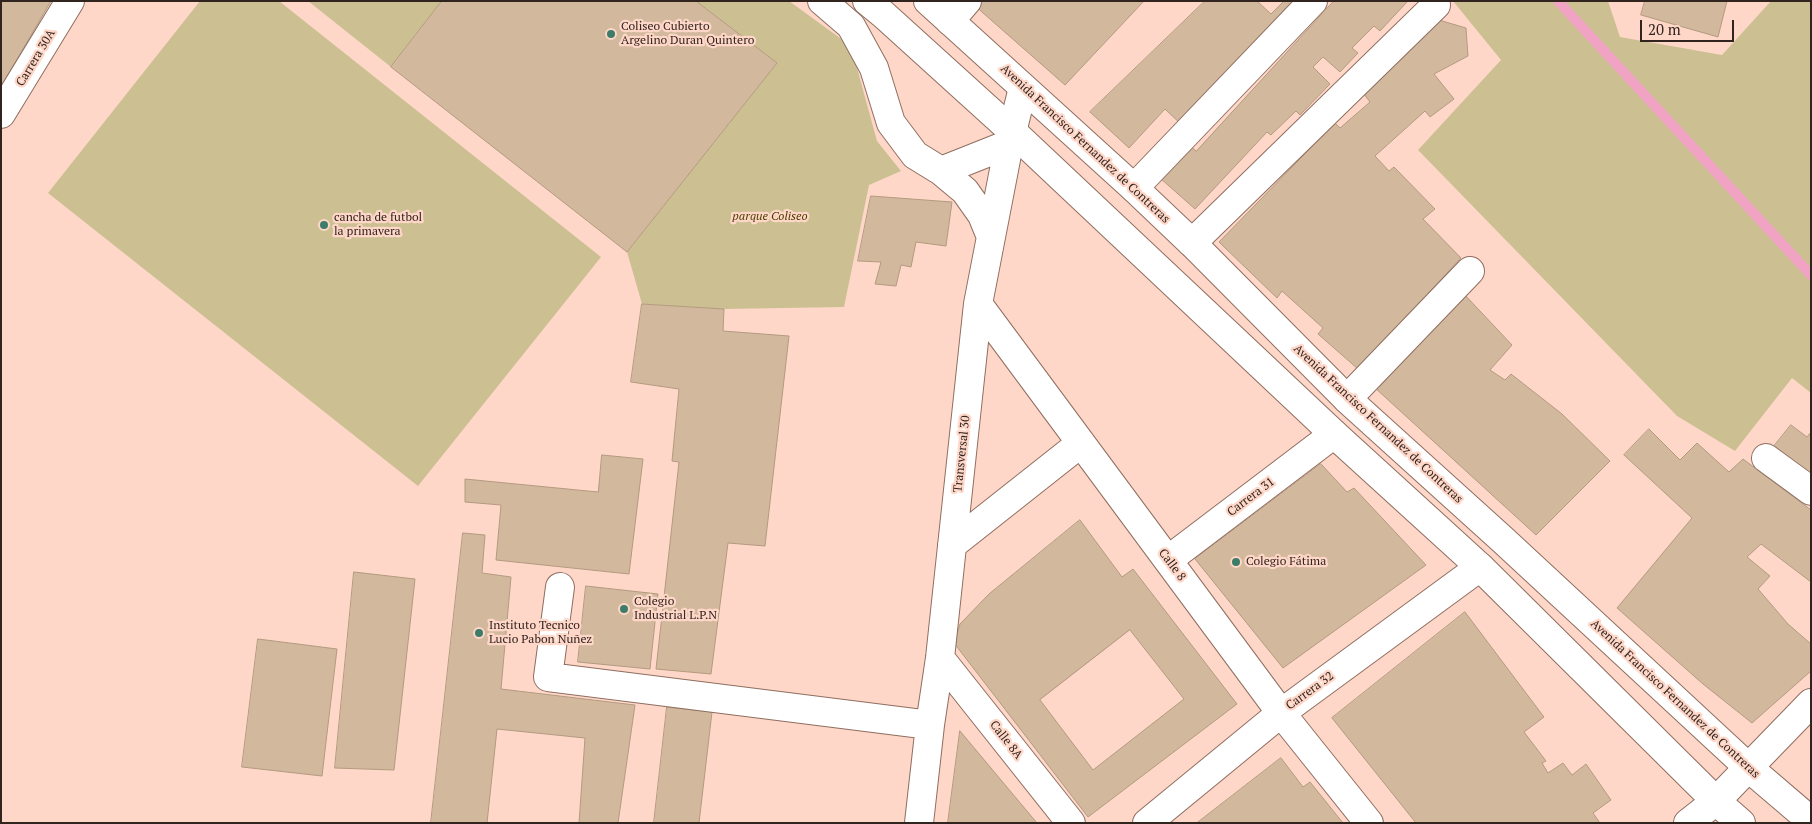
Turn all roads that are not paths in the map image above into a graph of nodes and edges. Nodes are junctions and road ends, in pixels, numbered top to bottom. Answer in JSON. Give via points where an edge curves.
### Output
{"nodes":[{"id":1,"x":70,"y":1,"type":"edge"},
{"id":2,"x":822,"y":1,"type":"edge"},
{"id":3,"x":867,"y":1,"type":"edge"},
{"id":4,"x":928,"y":1,"type":"edge"},
{"id":5,"x":1313,"y":1,"type":"edge"},
{"id":6,"x":1436,"y":5,"type":"dead end"},
{"id":7,"x":958,"y":11,"type":"edge"},
{"id":8,"x":1023,"y":88,"type":"junction"},
{"id":9,"x":1,"y":114,"type":"edge"},
{"id":10,"x":1011,"y":137,"type":"junction"},
{"id":11,"x":941,"y":171,"type":"junction"},
{"id":12,"x":1134,"y":188,"type":"junction"},
{"id":13,"x":991,"y":237,"type":"junction"},
{"id":14,"x":1192,"y":243,"type":"junction"},
{"id":15,"x":1470,"y":271,"type":"dead end"},
{"id":16,"x":978,"y":304,"type":"junction"},
{"id":17,"x":1347,"y":399,"type":"junction"},
{"id":18,"x":1334,"y":434,"type":"junction"},
{"id":19,"x":1081,"y":443,"type":"junction"},
{"id":20,"x":1766,"y":458,"type":"dead end"},
{"id":21,"x":1811,"y":491,"type":"edge"},
{"id":22,"x":952,"y":545,"type":"junction"},
{"id":23,"x":1168,"y":560,"type":"junction"},
{"id":24,"x":1480,"y":568,"type":"junction"},
{"id":25,"x":560,"y":587,"type":"dead end"},
{"id":26,"x":940,"y":658,"type":"junction"},
{"id":27,"x":1811,"y":703,"type":"edge"},
{"id":28,"x":1281,"y":713,"type":"junction"},
{"id":29,"x":930,"y":726,"type":"junction"},
{"id":30,"x":1748,"y":768,"type":"junction"},
{"id":31,"x":1716,"y":801,"type":"junction"},
{"id":32,"x":1811,"y":821,"type":"edge"},
{"id":33,"x":919,"y":823,"type":"edge"},
{"id":34,"x":1071,"y":823,"type":"edge"},
{"id":35,"x":1147,"y":823,"type":"edge"},
{"id":36,"x":1369,"y":823,"type":"edge"},
{"id":37,"x":1688,"y":823,"type":"edge"},
{"id":38,"x":1742,"y":823,"type":"edge"}],
"edges":[{"from":1,"to":9,"type":"street","name":"Carrera 30A"},
{"from":2,"to":11,"type":"street","via":[[851,26],[874,68],[891,123],[915,155]]},
{"from":3,"to":10,"type":"street"},
{"from":4,"to":7,"type":"street","name":"Avenida Francisco Fernandez de Contreras"},
{"from":5,"to":12,"type":"street"},
{"from":6,"to":14,"type":"street"},
{"from":7,"to":8,"type":"street","name":"Avenida Francisco Fernandez de Contreras"},
{"from":8,"to":10,"type":"street","name":"Transversal 30"},
{"from":8,"to":12,"type":"street","name":"Avenida Francisco Fernandez de Contreras"},
{"from":10,"to":11,"type":"street"},
{"from":10,"to":13,"type":"street","name":"Transversal 30"},
{"from":10,"to":18,"type":"street"},
{"from":11,"to":13,"type":"street","via":[[965,191],[982,215]]},
{"from":12,"to":14,"type":"street","name":"Avenida Francisco Fernandez de Contreras"},
{"from":13,"to":16,"type":"street","name":"Transversal 30"},
{"from":14,"to":17,"type":"street","name":"Avenida Francisco Fernandez de Contreras"},
{"from":15,"to":17,"type":"street"},
{"from":16,"to":19,"type":"street","name":"Calle 8"},
{"from":16,"to":22,"type":"street","name":"Transversal 30"},
{"from":17,"to":30,"type":"street","name":"Avenida Francisco Fernandez de Contreras"},
{"from":18,"to":23,"type":"street","name":"Carrera 31"},
{"from":18,"to":24,"type":"street"},
{"from":19,"to":22,"type":"street"},
{"from":19,"to":23,"type":"street","name":"Calle 8"},
{"from":20,"to":21,"type":"street"},
{"from":22,"to":26,"type":"street","name":"Transversal 30"},
{"from":23,"to":28,"type":"street","name":"Calle 8"},
{"from":24,"to":28,"type":"street","name":"Carrera 32"},
{"from":24,"to":31,"type":"street"},
{"from":25,"to":29,"type":"street","via":[[548,676]]},
{"from":26,"to":29,"type":"street","name":"Transversal 30"},
{"from":26,"to":34,"type":"street","name":"Calle 8A"},
{"from":27,"to":30,"type":"street"},
{"from":28,"to":35,"type":"street","name":"Carrera 32"},
{"from":28,"to":36,"type":"street","name":"Calle 8"},
{"from":29,"to":33,"type":"street","name":"Transversal 30"},
{"from":30,"to":31,"type":"street"},
{"from":30,"to":32,"type":"street","name":"Avenida Francisco Fernandez de Contreras"},
{"from":31,"to":37,"type":"street"},
{"from":31,"to":38,"type":"street"}]}
